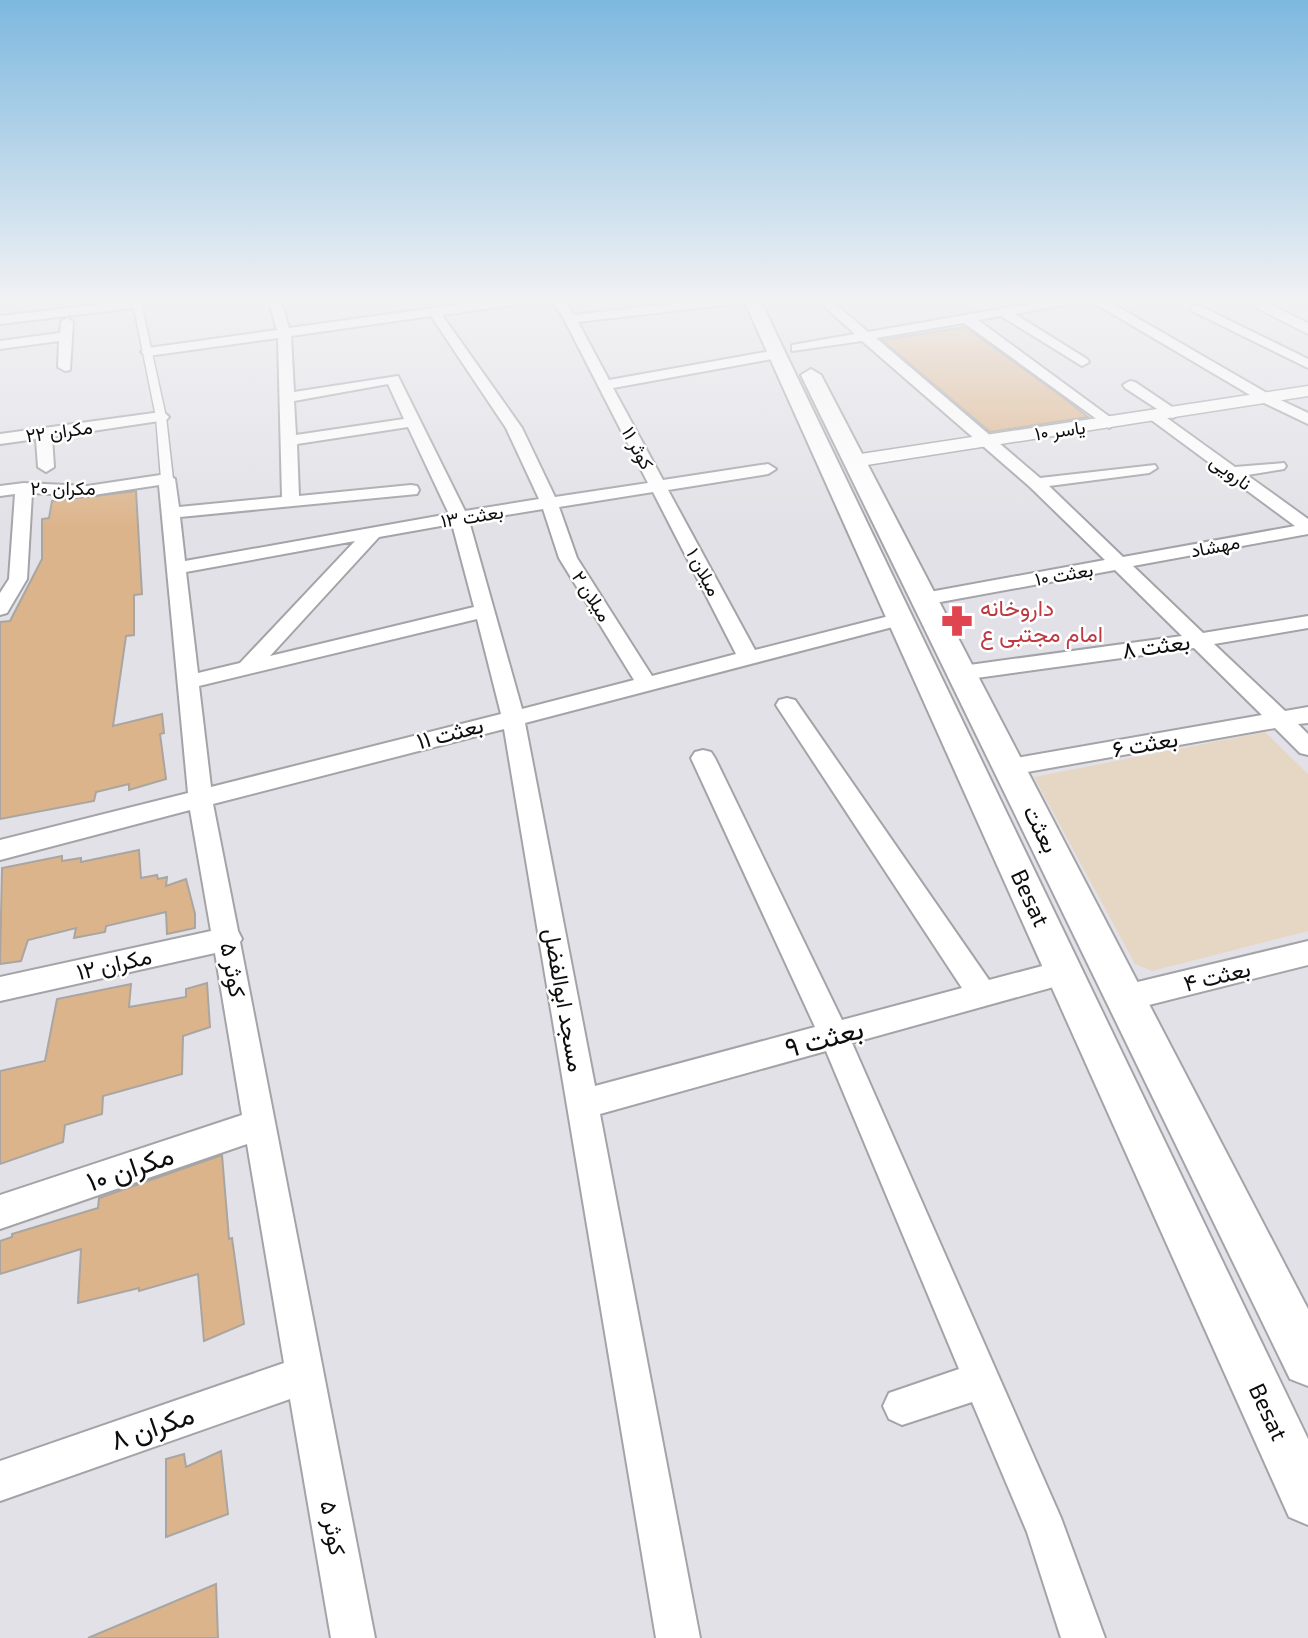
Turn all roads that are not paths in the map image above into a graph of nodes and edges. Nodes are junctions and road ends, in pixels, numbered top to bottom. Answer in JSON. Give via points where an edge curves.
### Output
{"nodes":[{"id":1,"x":152,"y":374,"type":"edge"},
{"id":2,"x":285,"y":374,"type":"edge"},
{"id":3,"x":477,"y":374,"type":"edge"},
{"id":4,"x":599,"y":374,"type":"edge"},
{"id":5,"x":640,"y":374,"type":"edge"},
{"id":6,"x":800,"y":374,"type":"edge"},
{"id":7,"x":804,"y":374,"type":"edge"},
{"id":8,"x":910,"y":374,"type":"edge"},
{"id":9,"x":1043,"y":374,"type":"edge"},
{"id":10,"x":1225,"y":374,"type":"edge"},
{"id":11,"x":1130,"y":384,"type":"dead end"},
{"id":12,"x":605,"y":385,"type":"junction"},
{"id":13,"x":1308,"y":391,"type":"edge"},
{"id":14,"x":286,"y":398,"type":"junction"},
{"id":15,"x":1267,"y":399,"type":"junction"},
{"id":16,"x":1164,"y":414,"type":"junction"},
{"id":17,"x":161,"y":417,"type":"junction"},
{"id":18,"x":1308,"y":419,"type":"edge"},
{"id":19,"x":413,"y":422,"type":"junction"},
{"id":20,"x":1109,"y":423,"type":"junction"},
{"id":21,"x":44,"y":433,"type":"junction"},
{"id":22,"x":0,"y":439,"type":"edge"},
{"id":23,"x":987,"y":440,"type":"junction"},
{"id":24,"x":288,"y":441,"type":"junction"},
{"id":25,"x":854,"y":461,"type":"junction"},
{"id":26,"x":1278,"y":466,"type":"dead end"},
{"id":27,"x":46,"y":467,"type":"dead end"},
{"id":28,"x":1149,"y":468,"type":"dead end"},
{"id":29,"x":768,"y":469,"type":"dead end"},
{"id":30,"x":1231,"y":472,"type":"junction"},
{"id":31,"x":167,"y":479,"type":"junction"},
{"id":32,"x":1036,"y":484,"type":"junction"},
{"id":33,"x":24,"y":488,"type":"junction"},
{"id":34,"x":659,"y":488,"type":"junction"},
{"id":35,"x":411,"y":490,"type":"dead end"},
{"id":36,"x":0,"y":491,"type":"edge"},
{"id":37,"x":291,"y":500,"type":"junction"},
{"id":38,"x":550,"y":504,"type":"junction"},
{"id":39,"x":170,"y":513,"type":"junction"},
{"id":40,"x":459,"y":517,"type":"junction"},
{"id":41,"x":1308,"y":528,"type":"edge"},
{"id":42,"x":373,"y":533,"type":"junction"},
{"id":43,"x":1121,"y":564,"type":"junction"},
{"id":44,"x":176,"y":568,"type":"junction"},
{"id":45,"x":0,"y":609,"type":"edge"},
{"id":46,"x":912,"y":609,"type":"junction"},
{"id":47,"x":484,"y":611,"type":"junction"},
{"id":48,"x":1308,"y":622,"type":"edge"},
{"id":49,"x":1196,"y":641,"type":"junction"},
{"id":50,"x":748,"y":657,"type":"junction"},
{"id":51,"x":247,"y":668,"type":"junction"},
{"id":52,"x":962,"y":673,"type":"junction"},
{"id":53,"x":188,"y":682,"type":"junction"},
{"id":54,"x":646,"y":683,"type":"junction"},
{"id":55,"x":787,"y":705,"type":"dead end"},
{"id":56,"x":1308,"y":715,"type":"edge"},
{"id":57,"x":513,"y":716,"type":"junction"},
{"id":58,"x":1280,"y":720,"type":"junction"},
{"id":59,"x":1308,"y":747,"type":"edge"},
{"id":60,"x":703,"y":758,"type":"dead end"},
{"id":61,"x":1010,"y":767,"type":"junction"},
{"id":62,"x":200,"y":798,"type":"junction"},
{"id":63,"x":0,"y":849,"type":"edge"},
{"id":64,"x":228,"y":939,"type":"junction"},
{"id":65,"x":1308,"y":954,"type":"edge"},
{"id":66,"x":1065,"y":972,"type":"junction"},
{"id":67,"x":0,"y":989,"type":"edge"},
{"id":68,"x":982,"y":994,"type":"junction"},
{"id":69,"x":1125,"y":998,"type":"junction"},
{"id":70,"x":834,"y":1035,"type":"junction"},
{"id":71,"x":582,"y":1104,"type":"junction"},
{"id":72,"x":260,"y":1124,"type":"junction"},
{"id":73,"x":0,"y":1212,"type":"edge"},
{"id":74,"x":1297,"y":1314,"type":"edge"},
{"id":75,"x":1308,"y":1361,"type":"edge"},
{"id":76,"x":305,"y":1375,"type":"junction"},
{"id":77,"x":983,"y":1380,"type":"junction"},
{"id":78,"x":902,"y":1406,"type":"dead end"},
{"id":79,"x":1295,"y":1437,"type":"edge"},
{"id":80,"x":0,"y":1481,"type":"edge"},
{"id":81,"x":1308,"y":1498,"type":"edge"},
{"id":82,"x":353,"y":1638,"type":"edge"},
{"id":83,"x":678,"y":1638,"type":"edge"},
{"id":84,"x":1083,"y":1638,"type":"edge"}],
"edges":[{"from":1,"to":17,"type":"street","name":"کوثر ۵"},
{"from":2,"to":14,"type":"street"},
{"from":3,"to":38,"type":"street","name":"میلان ۲","via":[[514,428]]},
{"from":4,"to":12,"type":"street","name":"کوثر ۱۱"},
{"from":5,"to":12,"type":"street"},
{"from":6,"to":46,"type":"main road","name":"Besat"},
{"from":7,"to":25,"type":"main road","name":"بعثت"},
{"from":8,"to":23,"type":"street"},
{"from":9,"to":20,"type":"street"},
{"from":10,"to":15,"type":"street"},
{"from":11,"to":16,"type":"street","name":"نارویی"},
{"from":12,"to":34,"type":"street","name":"کوثر ۱۱"},
{"from":13,"to":15,"type":"street","name":"یاسر ۱۰"},
{"from":14,"to":19,"type":"street","name":"مسجد ابوالفضل","via":[[393,379]]},
{"from":14,"to":24,"type":"street"},
{"from":15,"to":16,"type":"street","name":"یاسر ۱۰"},
{"from":15,"to":18,"type":"street"},
{"from":16,"to":20,"type":"street","name":"یاسر ۱۰"},
{"from":16,"to":30,"type":"street","name":"نارویی"},
{"from":17,"to":21,"type":"street","name":"مکران ۲۲"},
{"from":17,"to":31,"type":"street","name":"کوثر ۵"},
{"from":19,"to":24,"type":"street"},
{"from":19,"to":40,"type":"street","name":"مسجد ابوالفضل"},
{"from":20,"to":23,"type":"street","name":"یاسر ۱۰"},
{"from":21,"to":22,"type":"street","name":"مکران ۲۲"},
{"from":21,"to":27,"type":"street"},
{"from":23,"to":25,"type":"street","name":"یاسر ۱۰"},
{"from":23,"to":32,"type":"street"},
{"from":24,"to":37,"type":"street"},
{"from":25,"to":46,"type":"main road","name":"بعثت"},
{"from":26,"to":30,"type":"street"},
{"from":28,"to":32,"type":"street"},
{"from":29,"to":34,"type":"street","name":"بعثت ۱۳"},
{"from":30,"to":41,"type":"street","name":"نارویی"},
{"from":31,"to":33,"type":"street","name":"مکران ۲۰","via":[[87,491]]},
{"from":31,"to":39,"type":"street","name":"کوثر ۵"},
{"from":32,"to":43,"type":"street"},
{"from":33,"to":36,"type":"street","name":"مکران ۲۰"},
{"from":33,"to":45,"type":"street","via":[[18,579]]},
{"from":34,"to":38,"type":"street","name":"بعثت ۱۳"},
{"from":34,"to":50,"type":"street","name":"میلان ۱"},
{"from":35,"to":37,"type":"street"},
{"from":37,"to":39,"type":"street"},
{"from":38,"to":40,"type":"street","name":"بعثت ۱۳"},
{"from":38,"to":54,"type":"street","name":"میلان ۲","via":[[568,558]]},
{"from":39,"to":44,"type":"street","name":"کوثر ۵"},
{"from":40,"to":42,"type":"street","name":"بعثت ۱۳"},
{"from":40,"to":47,"type":"street","name":"مسجد ابوالفضل"},
{"from":41,"to":43,"type":"street","name":"مهشاد"},
{"from":42,"to":44,"type":"street","name":"بعثت ۱۳"},
{"from":42,"to":51,"type":"street"},
{"from":43,"to":46,"type":"street","name":"بعثت ۱۰"},
{"from":43,"to":49,"type":"street"},
{"from":44,"to":53,"type":"street","name":"کوثر ۵"},
{"from":46,"to":50,"type":"street","name":"بعثت ۱۱"},
{"from":46,"to":52,"type":"main road","name":"بعثت"},
{"from":46,"to":66,"type":"main road","name":"Besat"},
{"from":47,"to":51,"type":"street"},
{"from":47,"to":57,"type":"street","name":"مسجد ابوالفضل"},
{"from":48,"to":49,"type":"street","name":"بعثت ۸"},
{"from":49,"to":52,"type":"street","name":"بعثت ۸"},
{"from":49,"to":58,"type":"street"},
{"from":50,"to":54,"type":"street","name":"بعثت ۱۱"},
{"from":51,"to":53,"type":"street"},
{"from":52,"to":61,"type":"main road","name":"بعثت"},
{"from":53,"to":62,"type":"street","name":"کوثر ۵"},
{"from":54,"to":57,"type":"street","name":"بعثت ۱۱"},
{"from":55,"to":68,"type":"street"},
{"from":56,"to":58,"type":"street","name":"بعثت ۶"},
{"from":57,"to":62,"type":"street","name":"بعثت ۱۱"},
{"from":57,"to":71,"type":"street","name":"مسجد ابوالفضل"},
{"from":58,"to":59,"type":"street"},
{"from":58,"to":61,"type":"street","name":"بعثت ۶"},
{"from":60,"to":70,"type":"street"},
{"from":61,"to":69,"type":"main road","name":"بعثت"},
{"from":62,"to":63,"type":"street","name":"بعثت ۱۱"},
{"from":62,"to":64,"type":"street","name":"کوثر ۵"},
{"from":64,"to":67,"type":"street","name":"مکران ۱۲"},
{"from":64,"to":72,"type":"street","name":"کوثر ۵"},
{"from":65,"to":69,"type":"street","name":"بعثت ۴"},
{"from":66,"to":68,"type":"street","name":"بعثت ۹"},
{"from":66,"to":79,"type":"main road","name":"Besat"},
{"from":68,"to":70,"type":"street","name":"بعثت ۹"},
{"from":69,"to":74,"type":"main road","name":"بعثت"},
{"from":70,"to":71,"type":"street","name":"بعثت ۹"},
{"from":70,"to":77,"type":"street"},
{"from":71,"to":83,"type":"street","name":"مسجد ابوالفضل"},
{"from":72,"to":73,"type":"street","name":"مکران ۱۰"},
{"from":72,"to":76,"type":"street","name":"کوثر ۵"},
{"from":74,"to":75,"type":"main road","name":"بعثت"},
{"from":76,"to":80,"type":"street","name":"مکران ۸"},
{"from":76,"to":82,"type":"street","name":"کوثر ۵"},
{"from":77,"to":78,"type":"street"},
{"from":77,"to":84,"type":"street","via":[[1048,1532]]},
{"from":79,"to":81,"type":"main road","name":"Besat"}]}
